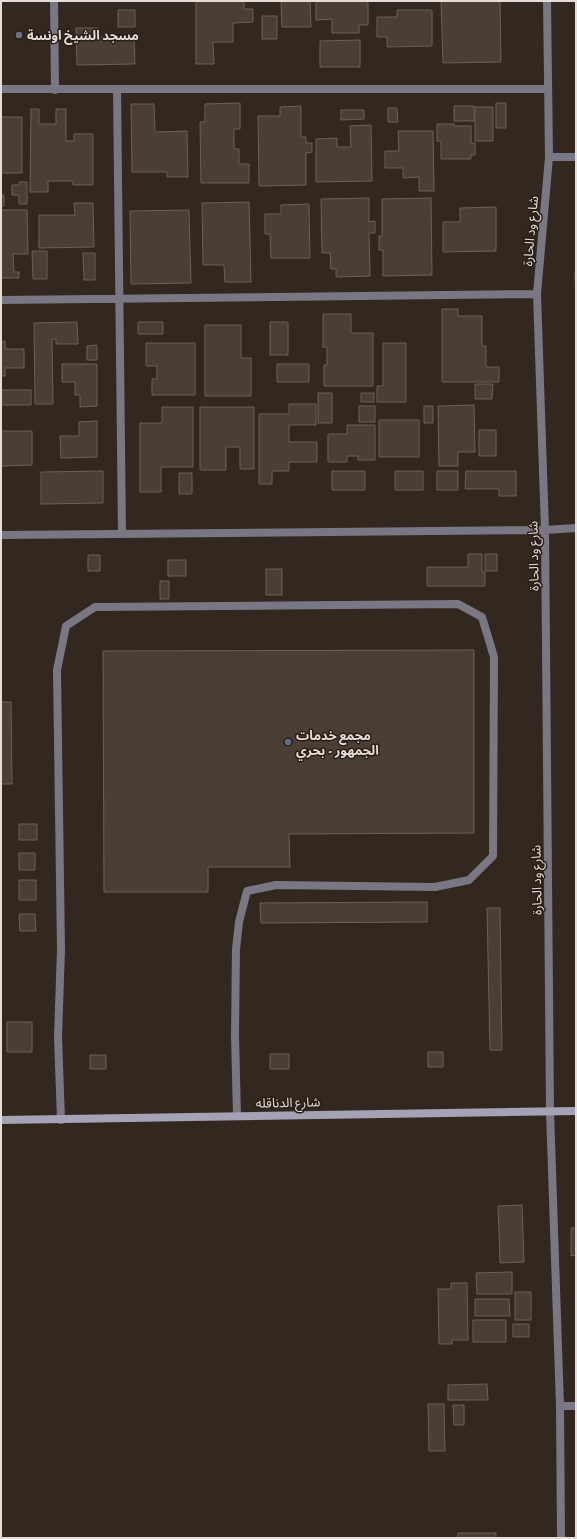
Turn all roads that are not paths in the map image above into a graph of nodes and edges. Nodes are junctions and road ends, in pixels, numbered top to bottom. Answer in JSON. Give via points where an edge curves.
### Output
{"nodes":[{"id":1,"x":54,"y":1,"type":"edge"},
{"id":2,"x":547,"y":1,"type":"edge"},
{"id":3,"x":1,"y":89,"type":"edge"},
{"id":4,"x":117,"y":89,"type":"junction"},
{"id":5,"x":548,"y":89,"type":"junction"},
{"id":6,"x":55,"y":90,"type":"junction"},
{"id":7,"x":548,"y":157,"type":"junction"},
{"id":8,"x":576,"y":157,"type":"edge"},
{"id":9,"x":537,"y":294,"type":"junction"},
{"id":10,"x":1,"y":300,"type":"edge"},
{"id":11,"x":119,"y":300,"type":"junction"},
{"id":12,"x":576,"y":528,"type":"edge"},
{"id":13,"x":545,"y":530,"type":"junction"},
{"id":14,"x":122,"y":534,"type":"junction"},
{"id":15,"x":1,"y":535,"type":"edge"},
{"id":16,"x":550,"y":1111,"type":"junction"},
{"id":17,"x":576,"y":1111,"type":"edge"},
{"id":18,"x":237,"y":1115,"type":"junction"},
{"id":19,"x":1,"y":1120,"type":"edge"},
{"id":20,"x":61,"y":1120,"type":"junction"},
{"id":21,"x":560,"y":1406,"type":"junction"},
{"id":22,"x":576,"y":1406,"type":"edge"},
{"id":23,"x":561,"y":1538,"type":"edge"}],
"edges":[{"from":1,"to":6,"type":"street"},
{"from":2,"to":5,"type":"street","name":"شارع ود الحارة"},
{"from":3,"to":6,"type":"street"},
{"from":4,"to":5,"type":"street"},
{"from":4,"to":6,"type":"street"},
{"from":4,"to":11,"type":"street"},
{"from":5,"to":7,"type":"street","name":"شارع ود الحارة"},
{"from":7,"to":8,"type":"street"},
{"from":7,"to":9,"type":"street","name":"شارع ود الحارة"},
{"from":9,"to":11,"type":"street"},
{"from":9,"to":13,"type":"street","name":"شارع ود الحارة"},
{"from":10,"to":11,"type":"street"},
{"from":11,"to":14,"type":"street"},
{"from":12,"to":13,"type":"street"},
{"from":13,"to":14,"type":"street"},
{"from":13,"to":16,"type":"street","name":"شارع ود الحارة"},
{"from":14,"to":15,"type":"street"},
{"from":16,"to":17,"type":"street","name":"شارع الدناقله"},
{"from":16,"to":18,"type":"street","name":"شارع الدناقله"},
{"from":16,"to":21,"type":"street","name":"شارع ود الحارة"},
{"from":18,"to":20,"type":"street","name":"شارع الدناقله"},
{"from":18,"to":20,"type":"street","via":[[236,949],[239,922],[247,891],[276,885],[435,887],[469,880],[493,856],[494,657],[482,617],[458,604],[95,607],[66,626],[57,670],[61,949],[58,1037]]},
{"from":19,"to":20,"type":"street","name":"شارع الدناقله"},
{"from":21,"to":22,"type":"street"},
{"from":21,"to":23,"type":"street","name":"شارع ود الحارة"}]}
